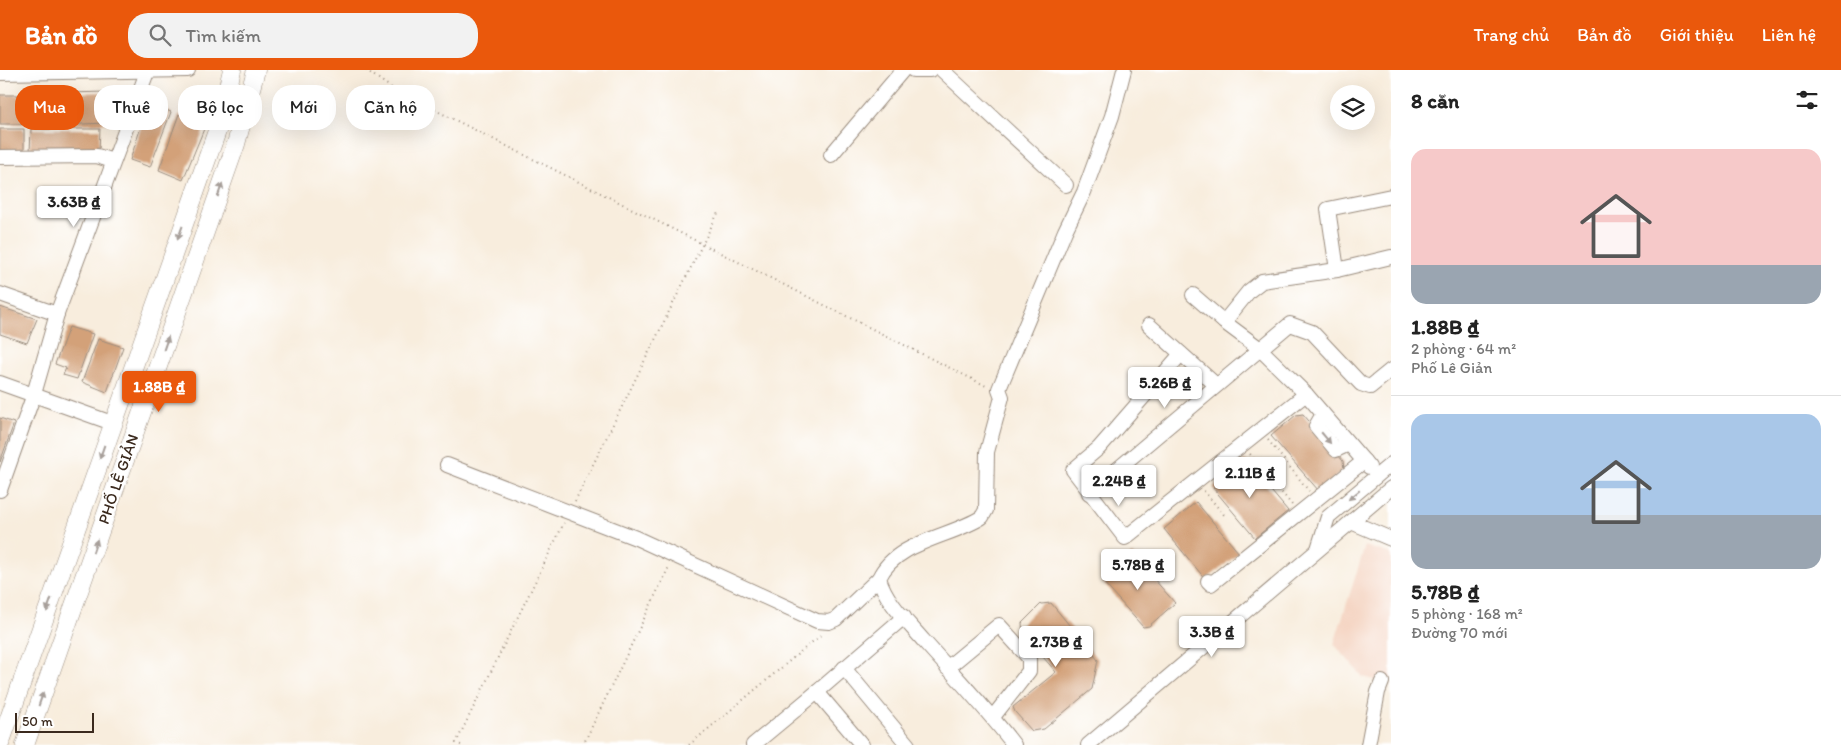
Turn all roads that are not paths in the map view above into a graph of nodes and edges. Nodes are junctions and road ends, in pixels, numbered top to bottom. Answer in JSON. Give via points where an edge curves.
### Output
{"nodes":[{"id":1,"x":188,"y":70,"type":"edge"},
{"id":2,"x":232,"y":70,"type":"edge"},
{"id":3,"x":256,"y":70,"type":"edge"},
{"id":4,"x":903,"y":70,"type":"edge"},
{"id":5,"x":913,"y":70,"type":"edge"},
{"id":6,"x":930,"y":70,"type":"edge"},
{"id":7,"x":942,"y":70,"type":"edge"},
{"id":8,"x":1124,"y":70,"type":"edge"},
{"id":9,"x":147,"y":72,"type":"junction"},
{"id":10,"x":0,"y":73,"type":"edge"},
{"id":11,"x":831,"y":155,"type":"dead end"},
{"id":12,"x":0,"y":157,"type":"edge"},
{"id":13,"x":113,"y":161,"type":"junction"},
{"id":14,"x":1066,"y":185,"type":"dead end"},
{"id":15,"x":1391,"y":196,"type":"edge"},
{"id":16,"x":1391,"y":257,"type":"edge"},
{"id":17,"x":1337,"y":270,"type":"junction"},
{"id":18,"x":0,"y":294,"type":"edge"},
{"id":19,"x":1193,"y":295,"type":"dead end"},
{"id":20,"x":57,"y":314,"type":"junction"},
{"id":21,"x":1224,"y":322,"type":"junction"},
{"id":22,"x":1149,"y":325,"type":"dead end"},
{"id":23,"x":1259,"y":348,"type":"junction"},
{"id":24,"x":1181,"y":354,"type":"junction"},
{"id":25,"x":1391,"y":370,"type":"edge"},
{"id":26,"x":0,"y":383,"type":"edge"},
{"id":27,"x":1216,"y":385,"type":"junction"},
{"id":28,"x":34,"y":394,"type":"junction"},
{"id":29,"x":1306,"y":394,"type":"junction"},
{"id":30,"x":112,"y":423,"type":"junction"},
{"id":31,"x":135,"y":431,"type":"junction"},
{"id":32,"x":1364,"y":461,"type":"junction"},
{"id":33,"x":1391,"y":464,"type":"edge"},
{"id":34,"x":447,"y":465,"type":"dead end"},
{"id":35,"x":1377,"y":475,"type":"junction"},
{"id":36,"x":1391,"y":488,"type":"edge"},
{"id":37,"x":0,"y":490,"type":"edge"},
{"id":38,"x":1089,"y":493,"type":"junction"},
{"id":39,"x":1351,"y":522,"type":"junction"},
{"id":40,"x":1391,"y":539,"type":"edge"},
{"id":41,"x":1318,"y":549,"type":"junction"},
{"id":42,"x":879,"y":578,"type":"junction"},
{"id":43,"x":1208,"y":580,"type":"dead end"},
{"id":44,"x":904,"y":617,"type":"junction"},
{"id":45,"x":844,"y":668,"type":"junction"},
{"id":46,"x":948,"y":668,"type":"junction"},
{"id":47,"x":1384,"y":690,"type":"edge"},
{"id":48,"x":817,"y":692,"type":"junction"},
{"id":49,"x":993,"y":716,"type":"junction"},
{"id":50,"x":760,"y":743,"type":"edge"},
{"id":51,"x":0,"y":744,"type":"edge"},
{"id":52,"x":25,"y":745,"type":"edge"},
{"id":53,"x":862,"y":745,"type":"edge"},
{"id":54,"x":908,"y":745,"type":"edge"},
{"id":55,"x":1014,"y":745,"type":"edge"},
{"id":56,"x":1088,"y":745,"type":"edge"},
{"id":57,"x":1368,"y":745,"type":"edge"}],
"edges":[{"from":1,"to":9,"type":"street"},
{"from":2,"to":30,"type":"main road","name":"PHỐ LÊ GIẢN","one_way":true,"via":[[217,131]]},
{"from":31,"to":3,"type":"main road","name":"PHỐ LÊ GIẢN","one_way":true,"via":[[236,144]]},
{"from":4,"to":11,"type":"street"},
{"from":5,"to":6,"type":"street"},
{"from":7,"to":14,"type":"street"},
{"from":8,"to":42,"type":"street","via":[[1112,116],[1084,192],[999,389],[1002,397],[987,452],[986,510],[982,517],[918,543]]},
{"from":9,"to":10,"type":"street"},
{"from":9,"to":13,"type":"street"},
{"from":12,"to":13,"type":"street","via":[[97,156]]},
{"from":13,"to":20,"type":"street"},
{"from":15,"to":17,"type":"street","via":[[1328,209]]},
{"from":16,"to":17,"type":"street"},
{"from":17,"to":21,"type":"street","via":[[1262,281]]},
{"from":18,"to":20,"type":"street"},
{"from":19,"to":21,"type":"street"},
{"from":20,"to":28,"type":"street"},
{"from":21,"to":23,"type":"street"},
{"from":22,"to":24,"type":"street"},
{"from":23,"to":25,"type":"street","via":[[1290,324],[1312,332],[1361,384],[1370,387]]},
{"from":23,"to":27,"type":"street"},
{"from":23,"to":29,"type":"street"},
{"from":24,"to":27,"type":"street"},
{"from":24,"to":38,"type":"street","via":[[1099,448],[1074,470]]},
{"from":26,"to":28,"type":"street"},
{"from":27,"to":38,"type":"street"},
{"from":28,"to":30,"type":"street"},
{"from":28,"to":37,"type":"street"},
{"from":29,"to":32,"type":"street"},
{"from":29,"to":38,"type":"street","via":[[1125,538]]},
{"from":30,"to":31,"type":"main road"},
{"from":30,"to":51,"type":"main road","name":"PHỐ LÊ GIẢN","one_way":true},
{"from":52,"to":31,"type":"main road","name":"PHỐ LÊ GIẢN","one_way":true},
{"from":32,"to":35,"type":"street"},
{"from":32,"to":43,"type":"street","via":[[1211,584]]},
{"from":33,"to":35,"type":"street"},
{"from":34,"to":42,"type":"street","via":[[674,556],[817,621],[836,619]]},
{"from":35,"to":41,"type":"street","one_way":true,"via":[[1328,517]]},
{"from":36,"to":39,"type":"street"},
{"from":39,"to":40,"type":"street"},
{"from":39,"to":41,"type":"street"},
{"from":41,"to":56,"type":"street"},
{"from":42,"to":44,"type":"street","via":[[883,591]]},
{"from":44,"to":45,"type":"street"},
{"from":44,"to":46,"type":"street"},
{"from":45,"to":48,"type":"street"},
{"from":45,"to":54,"type":"street"},
{"from":46,"to":49,"type":"street"},
{"from":46,"to":49,"type":"street","via":[[999,625],[1029,658],[1029,671]]},
{"from":47,"to":57,"type":"street"},
{"from":48,"to":50,"type":"street"},
{"from":48,"to":53,"type":"street"},
{"from":49,"to":55,"type":"street"}]}
